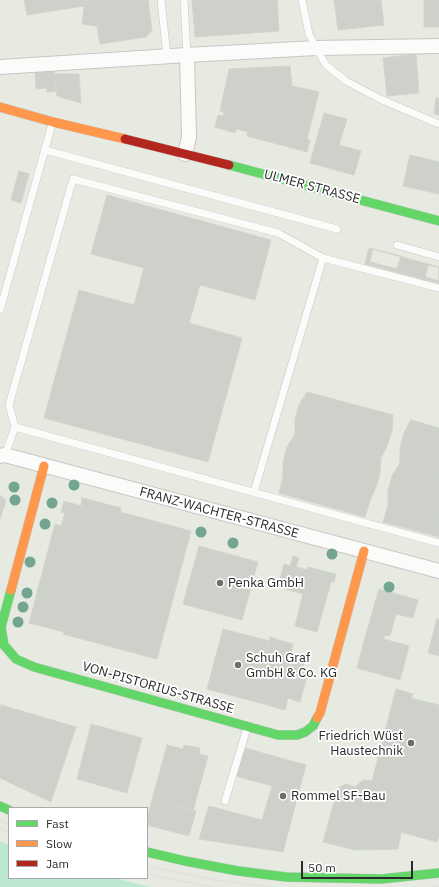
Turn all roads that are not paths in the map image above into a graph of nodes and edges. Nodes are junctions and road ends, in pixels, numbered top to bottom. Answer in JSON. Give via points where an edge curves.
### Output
{"nodes":[{"id":1,"x":161,"y":0,"type":"edge"},
{"id":2,"x":184,"y":0,"type":"edge"},
{"id":3,"x":302,"y":0,"type":"edge"},
{"id":4,"x":439,"y":46,"type":"edge"},
{"id":5,"x":316,"y":48,"type":"junction"},
{"id":6,"x":187,"y":55,"type":"junction"},
{"id":7,"x":167,"y":56,"type":"junction"},
{"id":8,"x":0,"y":67,"type":"edge"},
{"id":9,"x":0,"y":107,"type":"edge"},
{"id":10,"x":53,"y":122,"type":"junction"},
{"id":11,"x":439,"y":124,"type":"edge"},
{"id":12,"x":45,"y":150,"type":"junction"},
{"id":13,"x":185,"y":154,"type":"junction"},
{"id":14,"x":439,"y":221,"type":"edge"},
{"id":15,"x":338,"y":229,"type":"dead end"},
{"id":16,"x":397,"y":246,"type":"dead end"},
{"id":17,"x":439,"y":257,"type":"edge"},
{"id":18,"x":323,"y":258,"type":"junction"},
{"id":19,"x":439,"y":288,"type":"edge"},
{"id":20,"x":0,"y":310,"type":"edge"},
{"id":21,"x":16,"y":427,"type":"junction"},
{"id":22,"x":3,"y":456,"type":"edge"},
{"id":23,"x":44,"y":466,"type":"junction"},
{"id":24,"x":254,"y":492,"type":"junction"},
{"id":25,"x":439,"y":543,"type":"edge"},
{"id":26,"x":364,"y":551,"type":"junction"},
{"id":27,"x":439,"y":571,"type":"edge"},
{"id":28,"x":1,"y":636,"type":"edge"},
{"id":29,"x":248,"y":726,"type":"junction"},
{"id":30,"x":225,"y":800,"type":"dead end"},
{"id":31,"x":148,"y":852,"type":"edge"},
{"id":32,"x":439,"y":873,"type":"edge"}],
"edges":[{"from":1,"to":7,"type":"lane"},
{"from":2,"to":6,"type":"lane"},
{"from":3,"to":5,"type":"lane","via":[[309,34]]},
{"from":4,"to":5,"type":"street"},
{"from":5,"to":6,"type":"street"},
{"from":5,"to":11,"type":"lane","via":[[326,65],[346,81],[380,99]]},
{"from":6,"to":7,"type":"street"},
{"from":6,"to":13,"type":"street","via":[[189,136]]},
{"from":7,"to":8,"type":"street"},
{"from":9,"to":10,"type":"street","name":"ULMER STRASSE"},
{"from":10,"to":12,"type":"lane"},
{"from":10,"to":13,"type":"street","name":"ULMER STRASSE"},
{"from":12,"to":15,"type":"lane"},
{"from":12,"to":20,"type":"lane"},
{"from":13,"to":14,"type":"street","name":"ULMER STRASSE"},
{"from":16,"to":17,"type":"lane"},
{"from":18,"to":19,"type":"lane"},
{"from":18,"to":21,"type":"lane","via":[[278,233],[73,179],[9,405]]},
{"from":18,"to":24,"type":"lane"},
{"from":21,"to":22,"type":"lane"},
{"from":21,"to":24,"type":"lane"},
{"from":22,"to":23,"type":"street","name":"FRANZ-WACHTER-STRASSE"},
{"from":23,"to":26,"type":"street","name":"FRANZ-WACHTER-STRASSE"},
{"from":23,"to":28,"type":"street","name":"VON-PISTORIUS-STRASSE","via":[[1,627]]},
{"from":24,"to":25,"type":"lane"},
{"from":26,"to":27,"type":"street","name":"FRANZ-WACHTER-STRASSE"},
{"from":26,"to":29,"type":"street","name":"VON-PISTORIUS-STRASSE","via":[[320,713],[312,726],[297,735],[278,735]]},
{"from":28,"to":29,"type":"street","name":"VON-PISTORIUS-STRASSE","via":[[4,645],[16,659],[34,667]]},
{"from":29,"to":30,"type":"lane"},
{"from":31,"to":32,"type":"street","via":[[230,869],[286,876],[381,879]]}]}
